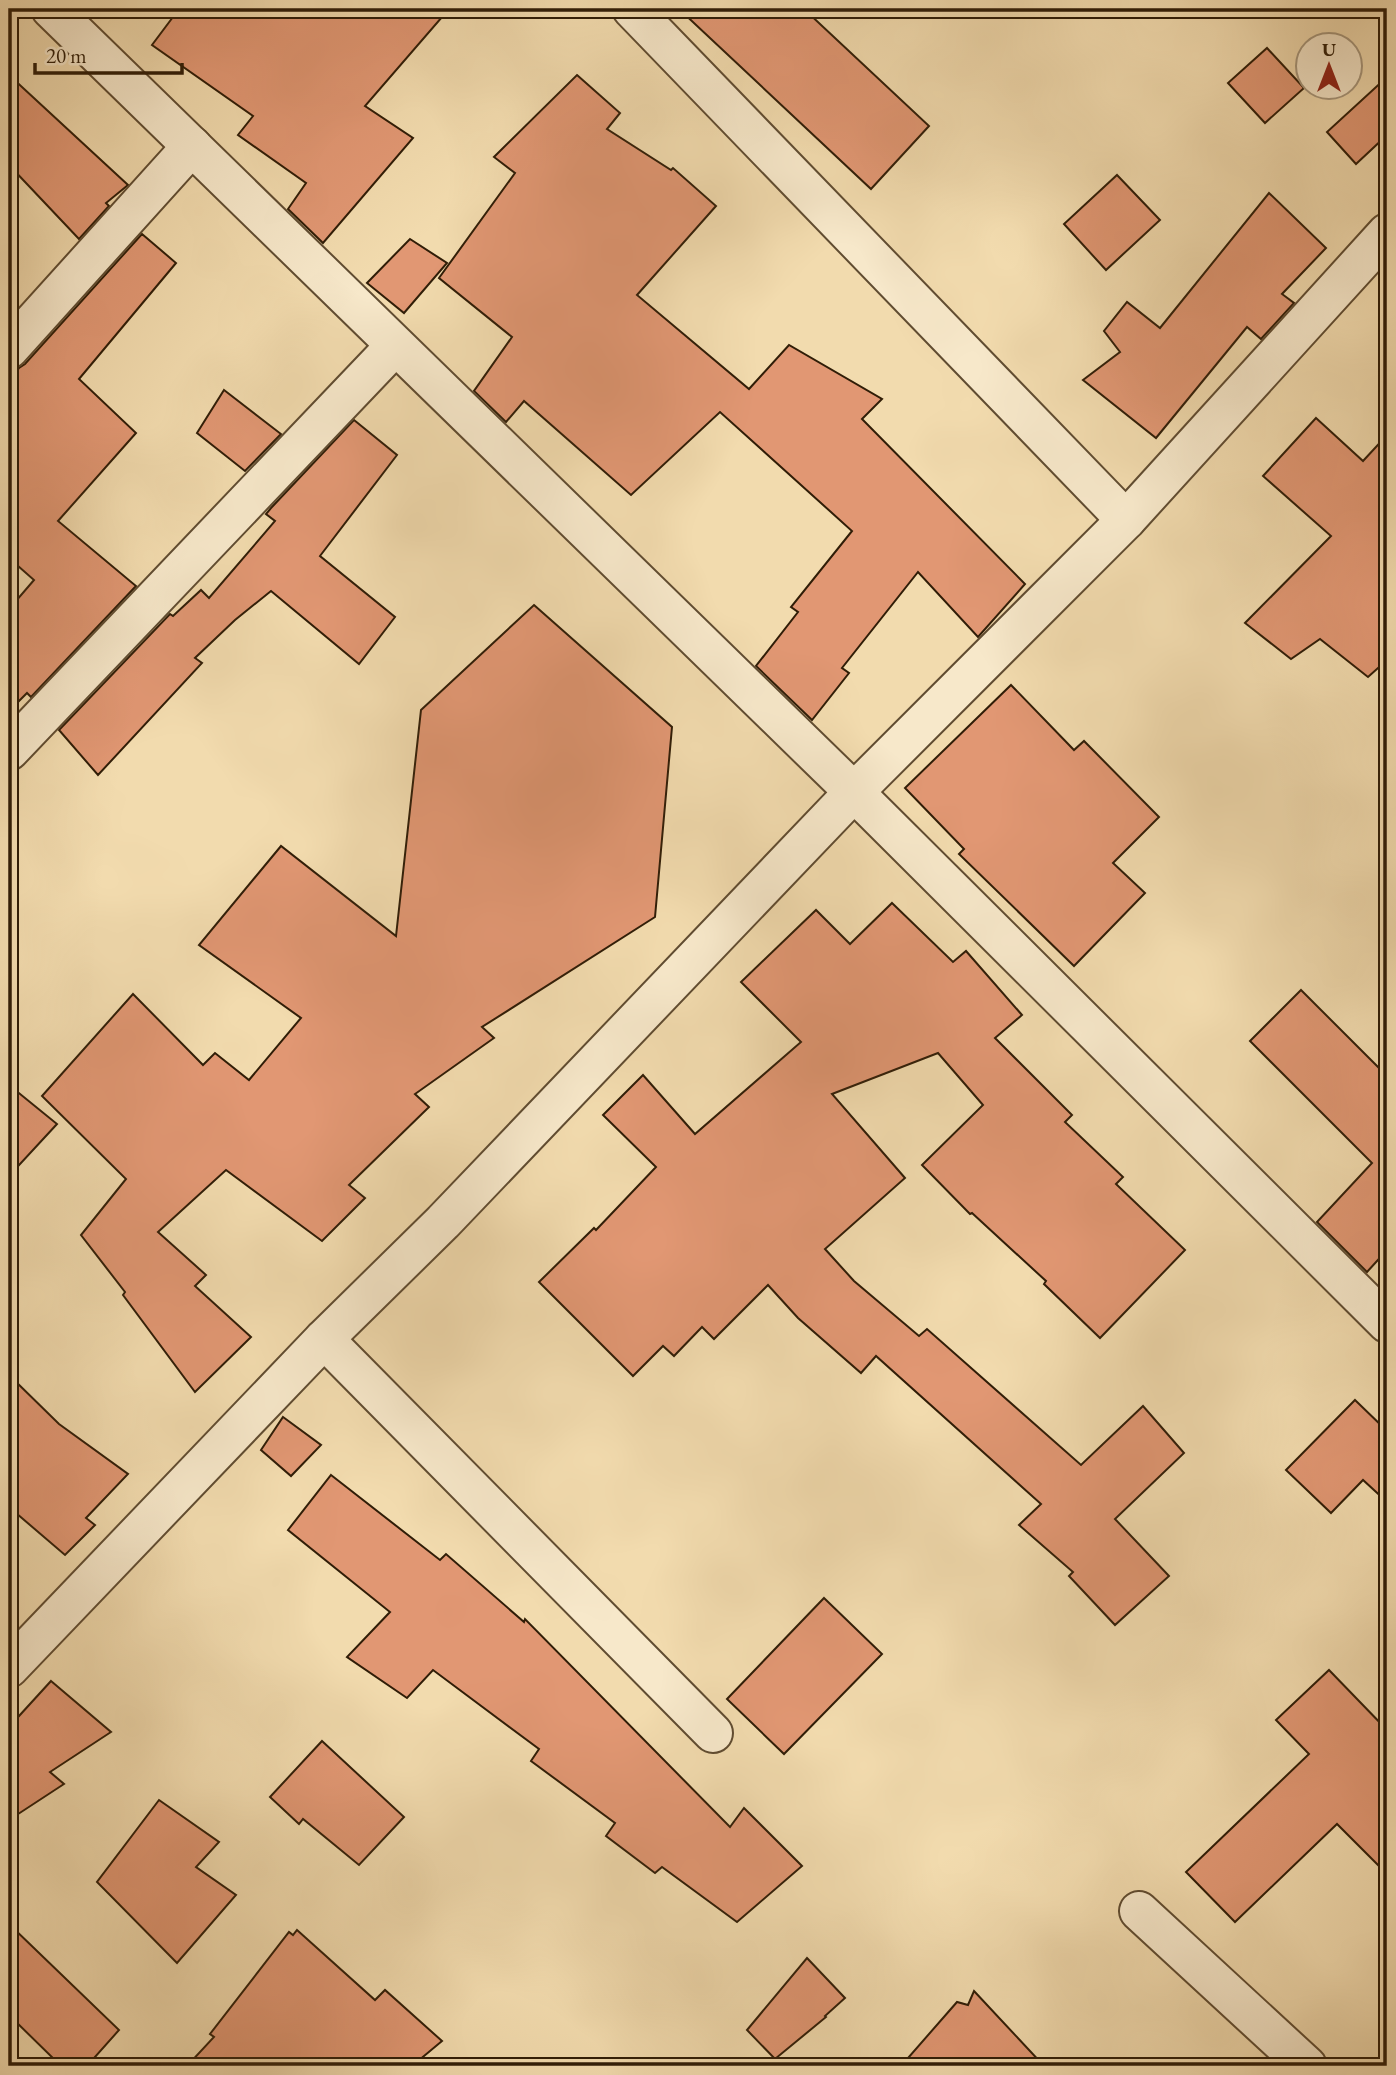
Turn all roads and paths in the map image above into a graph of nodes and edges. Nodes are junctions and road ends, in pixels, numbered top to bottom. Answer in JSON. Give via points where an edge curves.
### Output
{"nodes":[{"id":1,"x":51,"y":9,"type":"edge"},
{"id":2,"x":632,"y":9,"type":"edge"},
{"id":3,"x":192,"y":146,"type":"junction"},
{"id":4,"x":1387,"y":233,"type":"edge"},
{"id":5,"x":396,"y":346,"type":"junction"},
{"id":6,"x":9,"y":349,"type":"edge"},
{"id":7,"x":1126,"y":520,"type":"junction"},
{"id":8,"x":9,"y":751,"type":"edge"},
{"id":9,"x":853,"y":792,"type":"junction"},
{"id":10,"x":1387,"y":1323,"type":"edge"},
{"id":11,"x":324,"y":1339,"type":"junction"},
{"id":12,"x":9,"y":1668,"type":"edge"},
{"id":13,"x":713,"y":1733,"type":"dead end"},
{"id":14,"x":1139,"y":1912,"type":"dead end"},
{"id":15,"x":1307,"y":2066,"type":"edge"}],
"edges":[{"from":1,"to":3,"type":"street"},
{"from":2,"to":7,"type":"street"},
{"from":3,"to":5,"type":"street"},
{"from":3,"to":6,"type":"street"},
{"from":4,"to":7,"type":"street"},
{"from":5,"to":8,"type":"street"},
{"from":5,"to":9,"type":"street"},
{"from":7,"to":9,"type":"street"},
{"from":9,"to":10,"type":"street"},
{"from":9,"to":11,"type":"street","via":[[443,1222]]},
{"from":11,"to":12,"type":"street"},
{"from":11,"to":13,"type":"street"},
{"from":14,"to":15,"type":"street"}]}
